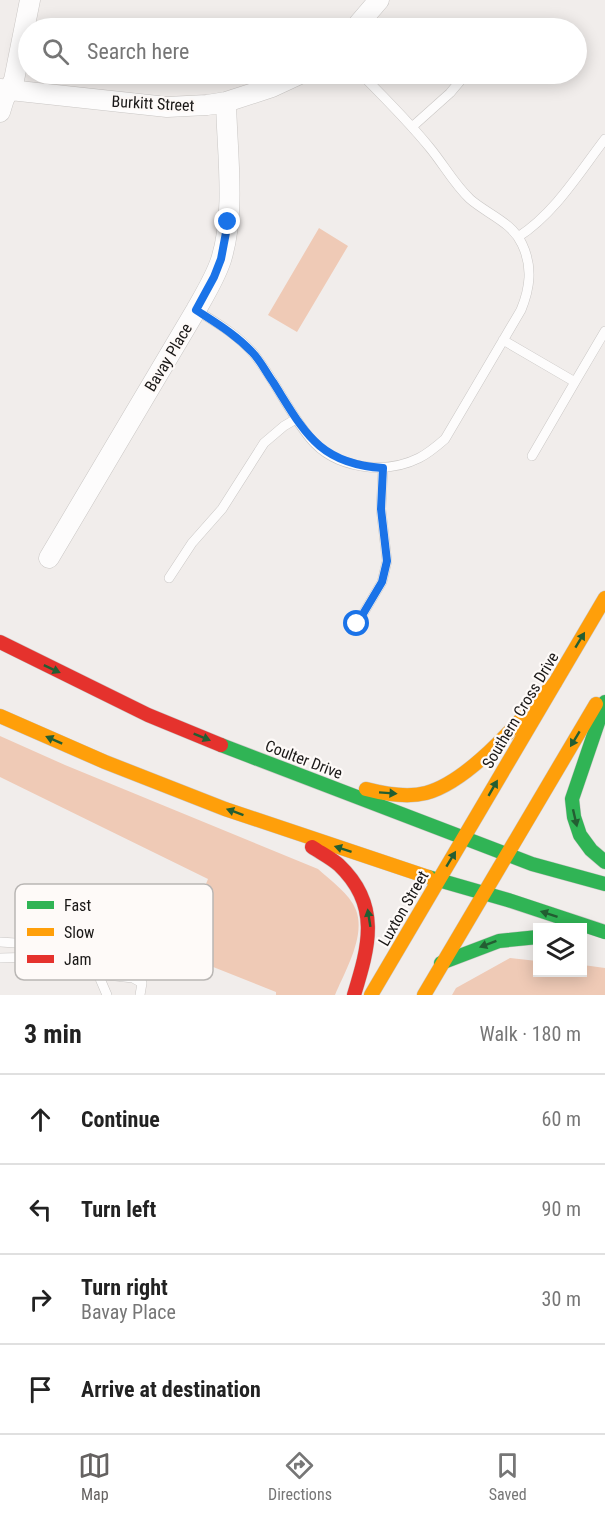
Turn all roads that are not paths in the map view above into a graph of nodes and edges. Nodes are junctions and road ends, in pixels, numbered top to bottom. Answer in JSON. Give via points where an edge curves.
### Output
{"nodes":[{"id":1,"x":30,"y":0,"type":"edge"},
{"id":2,"x":379,"y":0,"type":"edge"},
{"id":3,"x":26,"y":18,"type":"edge"},
{"id":4,"x":364,"y":18,"type":"edge"},
{"id":5,"x":18,"y":60,"type":"edge"},
{"id":6,"x":278,"y":84,"type":"edge"},
{"id":7,"x":371,"y":84,"type":"edge"},
{"id":8,"x":458,"y":84,"type":"edge"},
{"id":9,"x":4,"y":89,"type":"edge"},
{"id":10,"x":226,"y":102,"type":"junction"},
{"id":11,"x":0,"y":112,"type":"edge"},
{"id":12,"x":412,"y":127,"type":"junction"},
{"id":13,"x":605,"y":139,"type":"edge"},
{"id":14,"x":518,"y":237,"type":"junction"},
{"id":15,"x":196,"y":310,"type":"junction"},
{"id":16,"x":605,"y":331,"type":"edge"},
{"id":17,"x":503,"y":340,"type":"junction"},
{"id":18,"x":575,"y":382,"type":"junction"},
{"id":19,"x":296,"y":419,"type":"junction"},
{"id":20,"x":532,"y":456,"type":"dead end"},
{"id":21,"x":383,"y":468,"type":"junction"},
{"id":22,"x":49,"y":558,"type":"dead end"},
{"id":23,"x":169,"y":578,"type":"dead end"},
{"id":24,"x":605,"y":598,"type":"edge"},
{"id":25,"x":357,"y":624,"type":"dead end"},
{"id":26,"x":0,"y":642,"type":"edge"},
{"id":27,"x":555,"y":683,"type":"junction"},
{"id":28,"x":605,"y":689,"type":"edge"},
{"id":29,"x":605,"y":702,"type":"edge"},
{"id":30,"x":0,"y":717,"type":"edge"},
{"id":31,"x":270,"y":765,"type":"junction"},
{"id":32,"x":290,"y":832,"type":"junction"},
{"id":33,"x":463,"y":838,"type":"junction"},
{"id":34,"x":506,"y":855,"type":"junction"},
{"id":35,"x":605,"y":862,"type":"edge"},
{"id":36,"x":438,"y":880,"type":"junction"},
{"id":37,"x":605,"y":884,"type":"edge"},
{"id":38,"x":483,"y":893,"type":"junction"},
{"id":39,"x":605,"y":932,"type":"edge"},
{"id":40,"x":533,"y":937,"type":"edge"},
{"id":41,"x":0,"y":942,"type":"edge"},
{"id":42,"x":15,"y":943,"type":"edge"},
{"id":43,"x":0,"y":958,"type":"edge"},
{"id":44,"x":15,"y":958,"type":"edge"},
{"id":45,"x":441,"y":963,"type":"junction"},
{"id":46,"x":101,"y":980,"type":"edge"},
{"id":47,"x":137,"y":980,"type":"edge"},
{"id":48,"x":107,"y":995,"type":"edge"},
{"id":49,"x":140,"y":995,"type":"edge"},
{"id":50,"x":354,"y":995,"type":"edge"},
{"id":51,"x":371,"y":995,"type":"edge"},
{"id":52,"x":424,"y":995,"type":"edge"}],
"edges":[{"from":1,"to":3,"type":"street"},
{"from":2,"to":4,"type":"street"},
{"from":5,"to":9,"type":"street","via":[[14,80]]},
{"from":6,"to":10,"type":"street","name":"Burkitt Street"},
{"from":7,"to":12,"type":"lane"},
{"from":8,"to":12,"type":"lane"},
{"from":9,"to":10,"type":"street","name":"Burkitt Street","via":[[167,107]]},
{"from":9,"to":11,"type":"street"},
{"from":10,"to":15,"type":"street","name":"Bavay Place","via":[[228,222],[221,259]]},
{"from":12,"to":14,"type":"lane","via":[[471,199]]},
{"from":13,"to":14,"type":"lane","via":[[551,209]]},
{"from":14,"to":17,"type":"lane","via":[[530,268],[529,290]]},
{"from":15,"to":19,"type":"lane","via":[[230,331],[253,352]]},
{"from":15,"to":22,"type":"street","name":"Bavay Place"},
{"from":16,"to":18,"type":"lane"},
{"from":17,"to":18,"type":"lane"},
{"from":17,"to":21,"type":"lane","via":[[445,439],[418,459]]},
{"from":18,"to":20,"type":"lane"},
{"from":19,"to":21,"type":"lane","via":[[311,440],[332,456]]},
{"from":19,"to":23,"type":"lane","via":[[264,444],[222,509],[192,543]]},
{"from":21,"to":25,"type":"lane","via":[[381,509],[387,561],[382,582]]},
{"from":27,"to":24,"type":"main road","name":"Southern Cross Drive","one_way":true},
{"from":26,"to":31,"type":"main road","name":"Coulter Drive","one_way":true,"via":[[148,715]]},
{"from":31,"to":27,"type":"main road","one_way":true,"via":[[386,794],[425,793],[453,781],[474,764]]},
{"from":33,"to":27,"type":"main road","name":"Southern Cross Drive","one_way":true},
{"from":28,"to":34,"type":"main road","one_way":true},
{"from":29,"to":35,"type":"main road","one_way":true,"via":[[572,801],[583,841]]},
{"from":32,"to":30,"type":"main road","one_way":true,"via":[[105,762]]},
{"from":31,"to":33,"type":"main road","name":"Coulter Drive"},
{"from":36,"to":32,"type":"main road","one_way":true},
{"from":50,"to":32,"type":"main road","one_way":true,"via":[[368,950],[367,908],[356,885],[338,865]]},
{"from":33,"to":34,"type":"main road","name":"Coulter Drive"},
{"from":36,"to":33,"type":"main road","name":"Luxton Street","one_way":true},
{"from":34,"to":37,"type":"main road","name":"Coulter Drive"},
{"from":34,"to":38,"type":"main road"},
{"from":36,"to":38,"type":"main road"},
{"from":36,"to":51,"type":"main road","name":"Luxton Street"},
{"from":39,"to":38,"type":"main road","one_way":true},
{"from":38,"to":45,"type":"main road"},
{"from":40,"to":45,"type":"main road","one_way":true,"via":[[492,942]]},
{"from":41,"to":42,"type":"lane"},
{"from":43,"to":44,"type":"lane"},
{"from":45,"to":52,"type":"main road"},
{"from":46,"to":48,"type":"lane"},
{"from":47,"to":49,"type":"lane","via":[[142,983]]}]}
